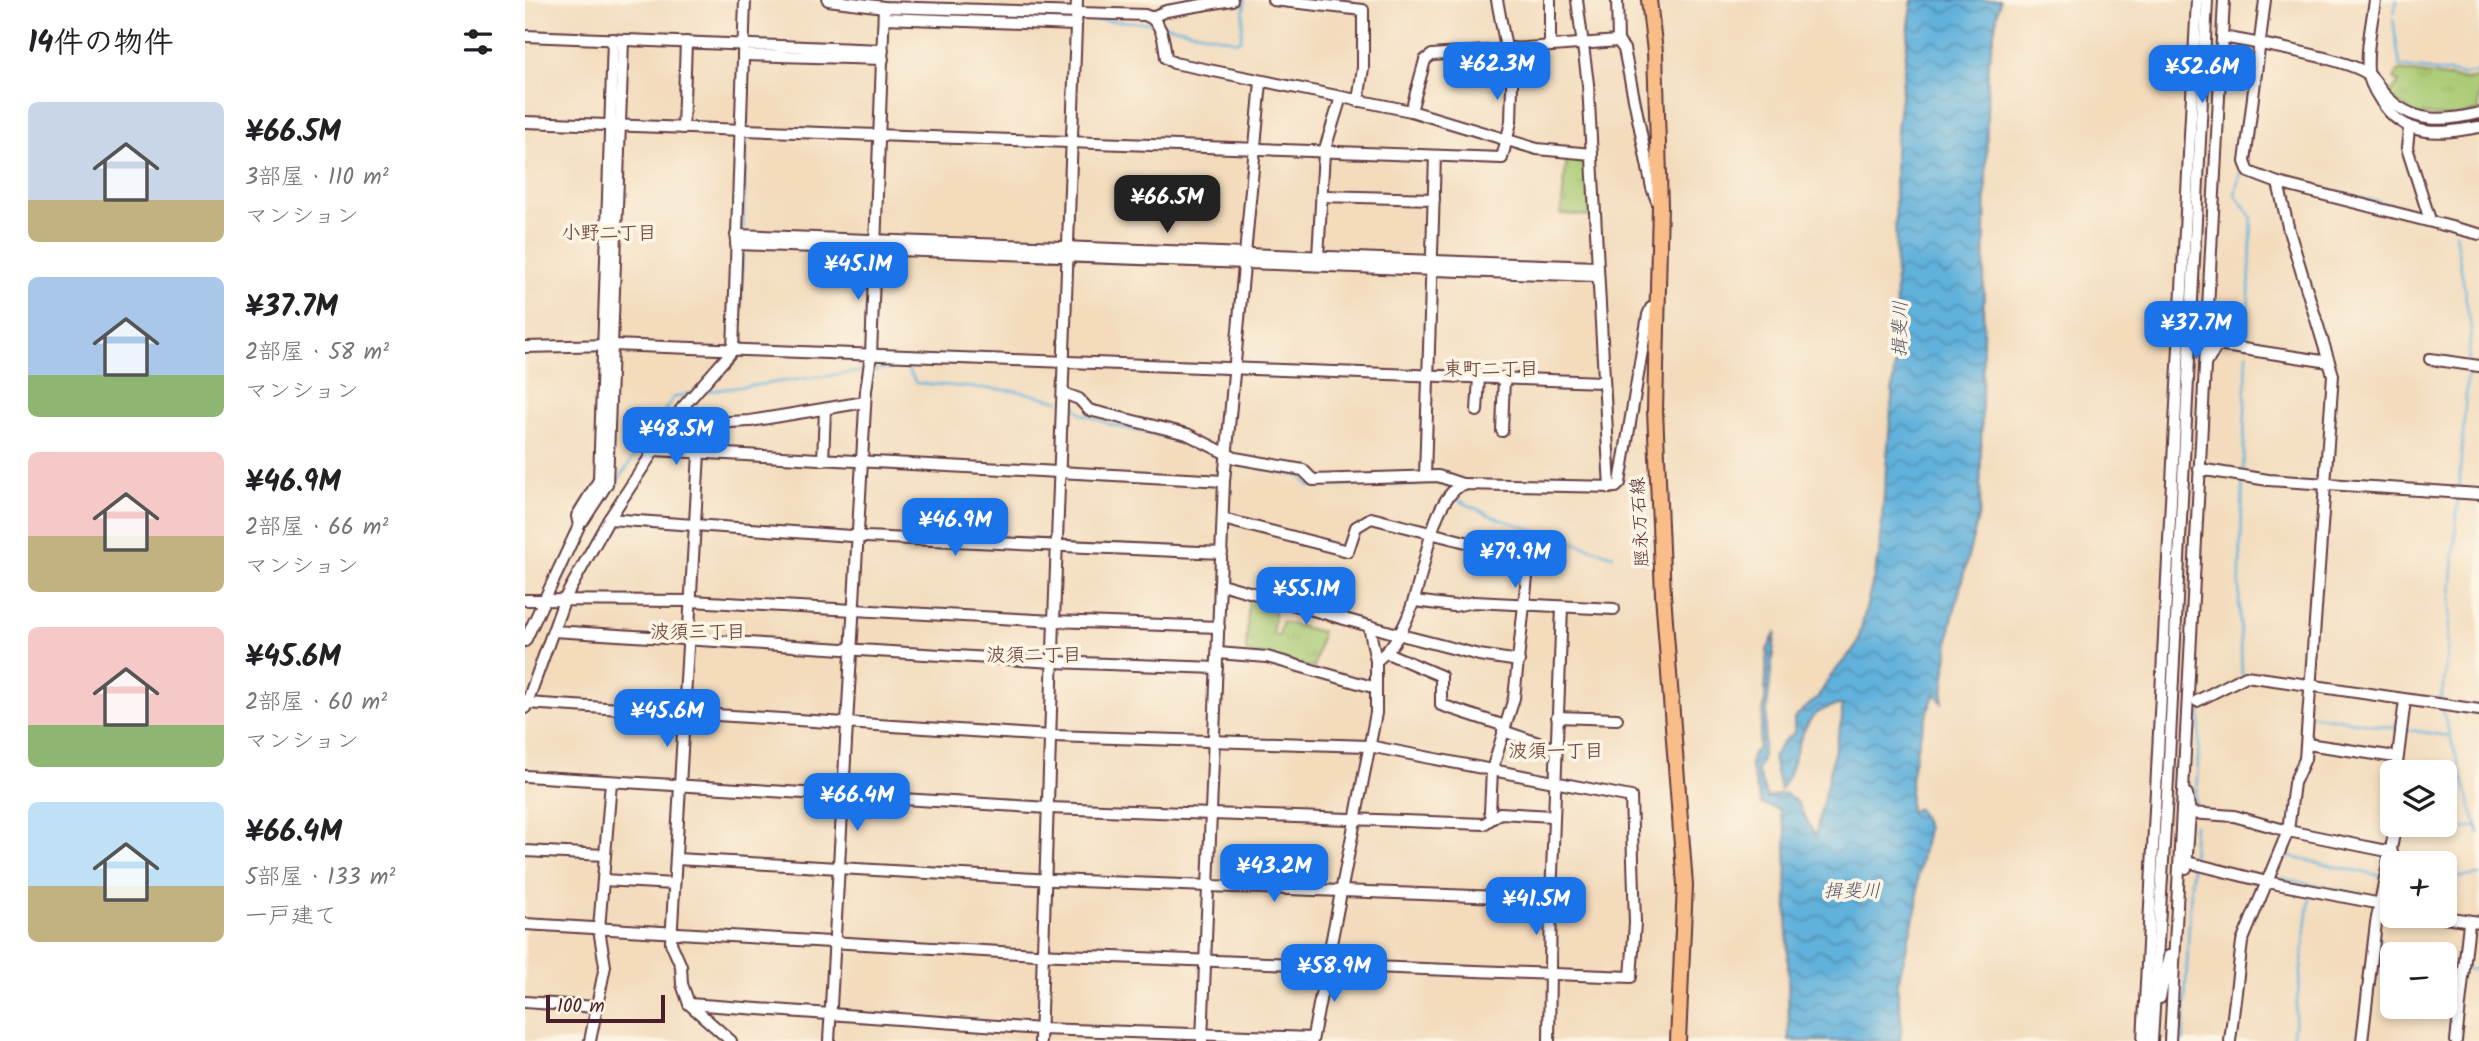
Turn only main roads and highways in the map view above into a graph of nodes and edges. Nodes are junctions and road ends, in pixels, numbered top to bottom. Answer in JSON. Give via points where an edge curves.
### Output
{"nodes":[{"id":1,"x":1649,"y":0,"type":"edge"},
{"id":2,"x":1678,"y":1041,"type":"edge"}],
"edges":[{"from":1,"to":2,"type":"main road","name":"脛永万石線","via":[[1660,206],[1655,410],[1663,594],[1685,885]]}]}
